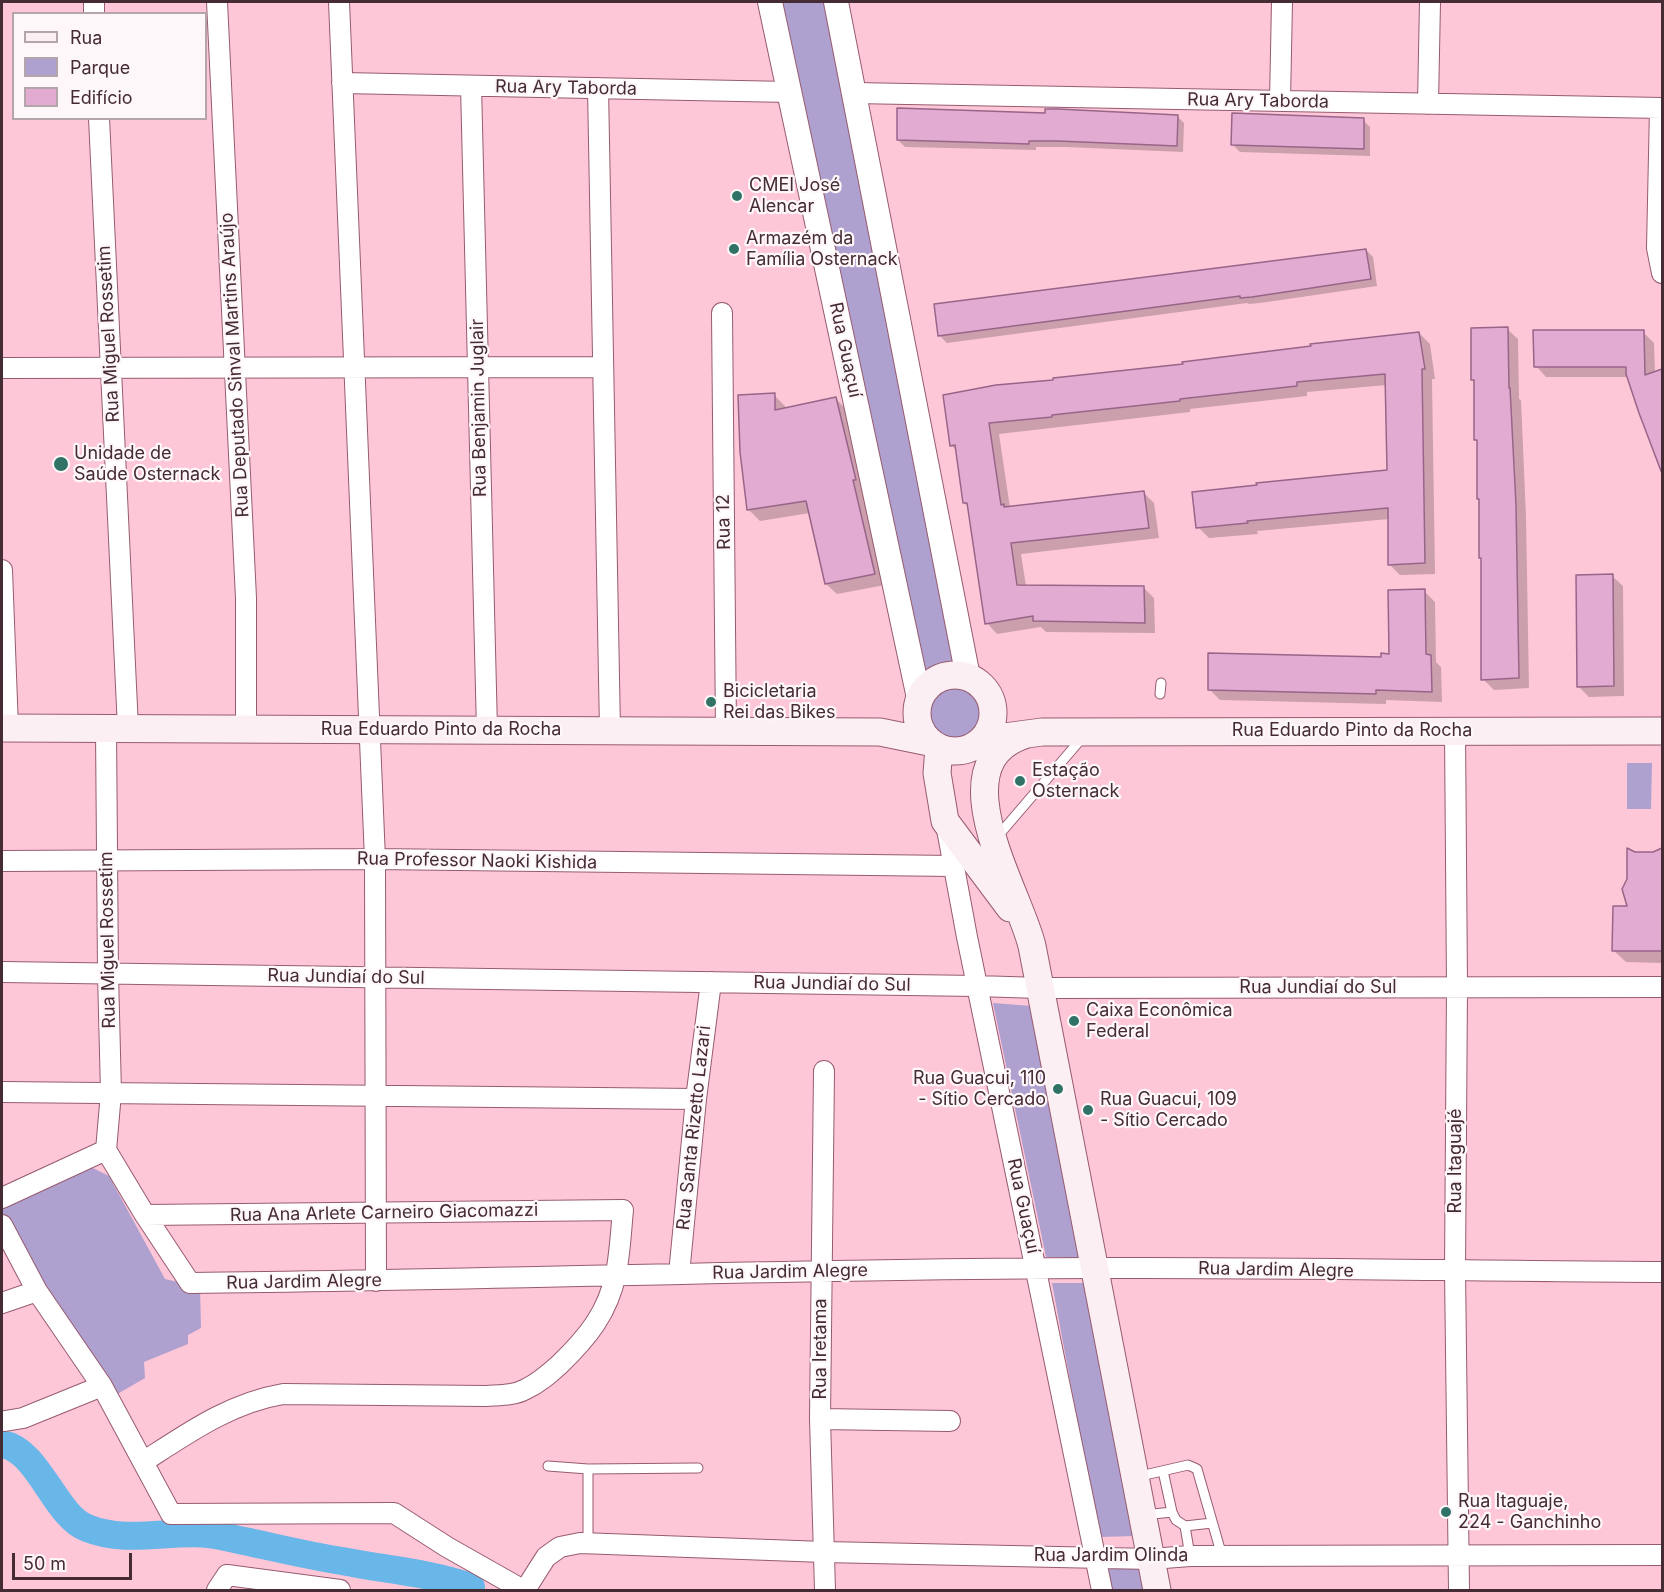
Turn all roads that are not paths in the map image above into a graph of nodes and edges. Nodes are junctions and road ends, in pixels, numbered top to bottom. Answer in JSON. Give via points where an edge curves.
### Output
{"nodes":[{"id":1,"x":217,"y":2,"type":"edge"},
{"id":2,"x":339,"y":2,"type":"edge"},
{"id":3,"x":770,"y":2,"type":"edge"},
{"id":4,"x":836,"y":2,"type":"edge"},
{"id":5,"x":1282,"y":2,"type":"edge"},
{"id":6,"x":1430,"y":2,"type":"edge"},
{"id":7,"x":342,"y":83,"type":"junction"},
{"id":8,"x":471,"y":86,"type":"junction"},
{"id":9,"x":598,"y":88,"type":"junction"},
{"id":10,"x":789,"y":92,"type":"junction"},
{"id":11,"x":854,"y":93,"type":"junction"},
{"id":12,"x":1280,"y":101,"type":"junction"},
{"id":13,"x":1428,"y":104,"type":"junction"},
{"id":14,"x":1661,"y":108,"type":"edge"},
{"id":15,"x":99,"y":120,"type":"edge"},
{"id":16,"x":1662,"y":273,"type":"edge"},
{"id":17,"x":722,"y":313,"type":"dead end"},
{"id":18,"x":235,"y":367,"type":"junction"},
{"id":19,"x":353,"y":367,"type":"junction"},
{"id":20,"x":478,"y":367,"type":"junction"},
{"id":21,"x":603,"y":367,"type":"junction"},
{"id":22,"x":2,"y":368,"type":"edge"},
{"id":23,"x":110,"y":368,"type":"junction"},
{"id":24,"x":2,"y":570,"type":"edge"},
{"id":25,"x":968,"y":677,"type":"junction"},
{"id":26,"x":1161,"y":683,"type":"dead end"},
{"id":27,"x":1161,"y":694,"type":"dead end"},
{"id":28,"x":918,"y":702,"type":"junction"},
{"id":29,"x":992,"y":704,"type":"junction"},
{"id":30,"x":5,"y":728,"type":"edge"},
{"id":31,"x":117,"y":729,"type":"junction"},
{"id":32,"x":246,"y":729,"type":"junction"},
{"id":33,"x":368,"y":730,"type":"junction"},
{"id":34,"x":487,"y":730,"type":"junction"},
{"id":35,"x":609,"y":731,"type":"junction"},
{"id":36,"x":726,"y":731,"type":"junction"},
{"id":37,"x":1088,"y":731,"type":"junction"},
{"id":38,"x":1455,"y":731,"type":"junction"},
{"id":39,"x":1662,"y":731,"type":"edge"},
{"id":40,"x":880,"y":732,"type":"junction"},
{"id":41,"x":1034,"y":733,"type":"junction"},
{"id":42,"x":978,"y":744,"type":"junction"},
{"id":43,"x":934,"y":745,"type":"junction"},
{"id":44,"x":987,"y":772,"type":"junction"},
{"id":45,"x":945,"y":821,"type":"junction"},
{"id":46,"x":993,"y":841,"type":"junction"},
{"id":47,"x":375,"y":859,"type":"junction"},
{"id":48,"x":2,"y":861,"type":"edge"},
{"id":49,"x":108,"y":861,"type":"junction"},
{"id":50,"x":953,"y":866,"type":"junction"},
{"id":51,"x":1030,"y":935,"type":"junction"},
{"id":52,"x":2,"y":972,"type":"edge"},
{"id":53,"x":108,"y":974,"type":"junction"},
{"id":54,"x":375,"y":978,"type":"junction"},
{"id":55,"x":711,"y":982,"type":"junction"},
{"id":56,"x":977,"y":986,"type":"junction"},
{"id":57,"x":1457,"y":987,"type":"junction"},
{"id":58,"x":1662,"y":987,"type":"edge"},
{"id":59,"x":1041,"y":988,"type":"junction"},
{"id":60,"x":824,"y":1071,"type":"dead end"},
{"id":61,"x":2,"y":1092,"type":"edge"},
{"id":62,"x":111,"y":1093,"type":"junction"},
{"id":63,"x":376,"y":1096,"type":"junction"},
{"id":64,"x":696,"y":1100,"type":"junction"},
{"id":65,"x":106,"y":1150,"type":"junction"},
{"id":66,"x":2,"y":1198,"type":"edge"},
{"id":67,"x":377,"y":1214,"type":"junction"},
{"id":68,"x":145,"y":1215,"type":"junction"},
{"id":69,"x":2,"y":1225,"type":"edge"},
{"id":70,"x":1095,"y":1268,"type":"junction"},
{"id":71,"x":1036,"y":1269,"type":"junction"},
{"id":72,"x":821,"y":1271,"type":"junction"},
{"id":73,"x":1455,"y":1271,"type":"junction"},
{"id":74,"x":1662,"y":1272,"type":"edge"},
{"id":75,"x":616,"y":1274,"type":"junction"},
{"id":76,"x":679,"y":1274,"type":"junction"},
{"id":77,"x":376,"y":1281,"type":"junction"},
{"id":78,"x":37,"y":1291,"type":"junction"},
{"id":79,"x":2,"y":1303,"type":"edge"},
{"id":80,"x":102,"y":1386,"type":"junction"},
{"id":81,"x":820,"y":1419,"type":"junction"},
{"id":82,"x":5,"y":1420,"type":"dead end"},
{"id":83,"x":950,"y":1421,"type":"dead end"},
{"id":84,"x":143,"y":1462,"type":"junction"},
{"id":85,"x":548,"y":1466,"type":"dead end"},
{"id":86,"x":698,"y":1468,"type":"dead end"},
{"id":87,"x":588,"y":1469,"type":"junction"},
{"id":88,"x":1163,"y":1471,"type":"junction"},
{"id":89,"x":1135,"y":1477,"type":"junction"},
{"id":90,"x":1172,"y":1512,"type":"junction"},
{"id":91,"x":1142,"y":1516,"type":"junction"},
{"id":92,"x":1212,"y":1522,"type":"junction"},
{"id":93,"x":1185,"y":1526,"type":"junction"},
{"id":94,"x":588,"y":1543,"type":"junction"},
{"id":95,"x":824,"y":1552,"type":"junction"},
{"id":96,"x":1459,"y":1555,"type":"junction"},
{"id":97,"x":1662,"y":1555,"type":"edge"},
{"id":98,"x":1190,"y":1556,"type":"junction"},
{"id":99,"x":1222,"y":1556,"type":"junction"},
{"id":100,"x":1096,"y":1558,"type":"junction"},
{"id":101,"x":1151,"y":1559,"type":"junction"},
{"id":102,"x":222,"y":1582,"type":"edge"},
{"id":103,"x":340,"y":1590,"type":"edge"},
{"id":104,"x":524,"y":1590,"type":"edge"},
{"id":105,"x":825,"y":1590,"type":"edge"},
{"id":106,"x":1102,"y":1590,"type":"edge"},
{"id":107,"x":1157,"y":1590,"type":"edge"},
{"id":108,"x":1459,"y":1590,"type":"edge"}],
"edges":[{"from":1,"to":18,"type":"street","name":"Rua Deputado Sinval Martins Araújo"},
{"from":2,"to":7,"type":"street"},
{"from":3,"to":10,"type":"street","name":"Rua Guaçuí"},
{"from":4,"to":11,"type":"street"},
{"from":5,"to":12,"type":"street"},
{"from":6,"to":13,"type":"street"},
{"from":7,"to":8,"type":"street","name":"Rua Ary Taborda"},
{"from":7,"to":19,"type":"street"},
{"from":8,"to":9,"type":"street","name":"Rua Ary Taborda"},
{"from":8,"to":20,"type":"street","name":"Rua Benjamin Juglair"},
{"from":9,"to":10,"type":"street","name":"Rua Ary Taborda"},
{"from":9,"to":21,"type":"street"},
{"from":10,"to":28,"type":"street","name":"Rua Guaçuí"},
{"from":11,"to":12,"type":"street","name":"Rua Ary Taborda"},
{"from":11,"to":25,"type":"street"},
{"from":12,"to":13,"type":"street","name":"Rua Ary Taborda"},
{"from":13,"to":14,"type":"street","name":"Rua Ary Taborda"},
{"from":14,"to":16,"type":"street","via":[[1657,248]]},
{"from":15,"to":23,"type":"street","name":"Rua Miguel Rossetim"},
{"from":17,"to":36,"type":"street","name":"Rua 12"},
{"from":18,"to":19,"type":"street"},
{"from":18,"to":23,"type":"street"},
{"from":18,"to":32,"type":"street","name":"Rua Deputado Sinval Martins Araújo","via":[[246,598]]},
{"from":19,"to":20,"type":"street"},
{"from":19,"to":33,"type":"street"},
{"from":20,"to":21,"type":"street"},
{"from":20,"to":34,"type":"street","name":"Rua Benjamin Juglair"},
{"from":21,"to":35,"type":"street"},
{"from":22,"to":23,"type":"street"},
{"from":23,"to":31,"type":"street","name":"Rua Miguel Rossetim"},
{"from":24,"to":30,"type":"street"},
{"from":25,"to":28,"type":"main road","via":[[945,676],[934,680]]},
{"from":25,"to":29,"type":"main road","via":[[979,683]]},
{"from":26,"to":27,"type":"lane"},
{"from":28,"to":40,"type":"main road"},
{"from":28,"to":43,"type":"main road","via":[[918,726]]},
{"from":29,"to":41,"type":"main road","name":"Rua Eduardo Pinto da Rocha"},
{"from":29,"to":42,"type":"main road","via":[[991,723]]},
{"from":30,"to":31,"type":"main road","name":"Rua Eduardo Pinto da Rocha"},
{"from":31,"to":32,"type":"main road","name":"Rua Eduardo Pinto da Rocha"},
{"from":31,"to":49,"type":"street","name":"Rua Miguel Rossetim"},
{"from":32,"to":33,"type":"main road","name":"Rua Eduardo Pinto da Rocha"},
{"from":33,"to":34,"type":"main road","name":"Rua Eduardo Pinto da Rocha"},
{"from":33,"to":47,"type":"street"},
{"from":34,"to":35,"type":"main road","name":"Rua Eduardo Pinto da Rocha"},
{"from":35,"to":36,"type":"main road","name":"Rua Eduardo Pinto da Rocha"},
{"from":36,"to":40,"type":"main road","name":"Rua Eduardo Pinto da Rocha"},
{"from":37,"to":38,"type":"main road","name":"Rua Eduardo Pinto da Rocha"},
{"from":37,"to":41,"type":"main road","name":"Rua Eduardo Pinto da Rocha"},
{"from":37,"to":46,"type":"lane"},
{"from":38,"to":39,"type":"main road","name":"Rua Eduardo Pinto da Rocha"},
{"from":38,"to":57,"type":"street","name":"Rua Itaguajé"},
{"from":40,"to":43,"type":"main road","name":"Rua Eduardo Pinto da Rocha"},
{"from":41,"to":42,"type":"main road","name":"Rua Eduardo Pinto da Rocha"},
{"from":41,"to":44,"type":"main road","name":"Rua Eduardo Pinto da Rocha","via":[[1002,747]]},
{"from":42,"to":43,"type":"main road","via":[[950,752]]},
{"from":42,"to":44,"type":"main road"},
{"from":43,"to":45,"type":"main road","name":"Rua Guaçuí"},
{"from":44,"to":46,"type":"main road","name":"Rua Guaçuí","via":[[986,814]]},
{"from":45,"to":46,"type":"main road","via":[[969,843]]},
{"from":45,"to":50,"type":"street","name":"Rua Guaçuí"},
{"from":45,"to":51,"type":"main road","name":"Rua Guaçuí"},
{"from":46,"to":51,"type":"main road","name":"Rua Guaçuí"},
{"from":47,"to":49,"type":"street","name":"Rua Professor Naoki Kishida"},
{"from":47,"to":50,"type":"street","name":"Rua Professor Naoki Kishida"},
{"from":47,"to":54,"type":"street"},
{"from":48,"to":49,"type":"street","name":"Rua Professor Naoki Kishida"},
{"from":49,"to":53,"type":"street","name":"Rua Miguel Rossetim"},
{"from":50,"to":56,"type":"street","name":"Rua Guaçuí"},
{"from":51,"to":59,"type":"main road","name":"Rua Guaçuí"},
{"from":52,"to":53,"type":"street","name":"Rua Jundiaí do Sul"},
{"from":53,"to":54,"type":"street","name":"Rua Jundiaí do Sul"},
{"from":53,"to":62,"type":"street","name":"Rua Miguel Rossetim"},
{"from":54,"to":55,"type":"street","name":"Rua Jundiaí do Sul"},
{"from":54,"to":63,"type":"street"},
{"from":55,"to":56,"type":"street","name":"Rua Jundiaí do Sul"},
{"from":55,"to":64,"type":"street","name":"Rua Santa Rizetto Lazari"},
{"from":56,"to":59,"type":"street","name":"Rua Jundiaí do Sul"},
{"from":56,"to":71,"type":"street","name":"Rua Guaçuí"},
{"from":57,"to":58,"type":"street","name":"Rua Jundiaí do Sul"},
{"from":57,"to":59,"type":"street","name":"Rua Jundiaí do Sul"},
{"from":57,"to":73,"type":"street","name":"Rua Itaguajé"},
{"from":59,"to":70,"type":"main road","name":"Rua Guaçuí"},
{"from":60,"to":72,"type":"street","name":"Rua Iretama"},
{"from":61,"to":62,"type":"street"},
{"from":62,"to":63,"type":"street"},
{"from":62,"to":65,"type":"street","name":"Rua Miguel Rossetim"},
{"from":63,"to":64,"type":"street"},
{"from":63,"to":67,"type":"street"},
{"from":64,"to":76,"type":"street","name":"Rua Santa Rizetto Lazari"},
{"from":65,"to":66,"type":"street"},
{"from":65,"to":68,"type":"street","name":"Rua Jardim Alegre"},
{"from":67,"to":68,"type":"street","name":"Rua Ana Arlete Carneiro Giacomazzi"},
{"from":67,"to":75,"type":"street","name":"Rua Ana Arlete Carneiro Giacomazzi","via":[[623,1210]]},
{"from":67,"to":77,"type":"street"},
{"from":68,"to":77,"type":"street","name":"Rua Jardim Alegre","via":[[190,1282]]},
{"from":69,"to":78,"type":"street"},
{"from":70,"to":71,"type":"street","name":"Rua Jardim Alegre"},
{"from":70,"to":73,"type":"street","name":"Rua Jardim Alegre"},
{"from":70,"to":89,"type":"main road","name":"Rua Guaçuí"},
{"from":71,"to":72,"type":"street","name":"Rua Jardim Alegre"},
{"from":71,"to":100,"type":"street","name":"Rua Guaçuí"},
{"from":72,"to":76,"type":"street","name":"Rua Jardim Alegre"},
{"from":72,"to":81,"type":"street","name":"Rua Iretama"},
{"from":73,"to":74,"type":"street","name":"Rua Jardim Alegre"},
{"from":73,"to":96,"type":"street","name":"Rua Itaguajé"},
{"from":75,"to":76,"type":"street","name":"Rua Jardim Alegre"},
{"from":75,"to":77,"type":"street","name":"Rua Jardim Alegre"},
{"from":75,"to":84,"type":"street","via":[[591,1333],[543,1380],[526,1390],[486,1396],[261,1397],[212,1418]]},
{"from":78,"to":79,"type":"street"},
{"from":78,"to":80,"type":"street"},
{"from":80,"to":82,"type":"street","via":[[23,1418]]},
{"from":80,"to":84,"type":"street"},
{"from":81,"to":83,"type":"street"},
{"from":81,"to":95,"type":"street","name":"Rua Iretama"},
{"from":84,"to":104,"type":"street","via":[[171,1514],[394,1513]]},
{"from":85,"to":87,"type":"lane"},
{"from":86,"to":87,"type":"lane"},
{"from":87,"to":94,"type":"lane"},
{"from":88,"to":89,"type":"lane"},
{"from":88,"to":90,"type":"lane"},
{"from":88,"to":92,"type":"lane","via":[[1188,1465],[1197,1469]]},
{"from":89,"to":91,"type":"main road","name":"Rua Guaçuí"},
{"from":90,"to":91,"type":"lane"},
{"from":90,"to":93,"type":"lane"},
{"from":91,"to":101,"type":"main road","name":"Rua Guaçuí"},
{"from":92,"to":93,"type":"lane"},
{"from":92,"to":99,"type":"lane"},
{"from":93,"to":98,"type":"lane"},
{"from":94,"to":95,"type":"street","name":"Rua Jardim Olinda"},
{"from":94,"to":104,"type":"street","name":"Rua Jardim Olinda","via":[[560,1547],[546,1557]]},
{"from":95,"to":100,"type":"street","name":"Rua Jardim Olinda"},
{"from":95,"to":105,"type":"street","name":"Rua Iretama"},
{"from":96,"to":97,"type":"street","name":"Rua Jardim Olinda"},
{"from":96,"to":99,"type":"street","name":"Rua Jardim Olinda"},
{"from":96,"to":108,"type":"street","name":"Rua Itaguajé"},
{"from":98,"to":99,"type":"street","name":"Rua Jardim Olinda"},
{"from":98,"to":101,"type":"street","name":"Rua Jardim Olinda"},
{"from":100,"to":101,"type":"street","name":"Rua Jardim Olinda"},
{"from":100,"to":106,"type":"street","name":"Rua Guaçuí"},
{"from":101,"to":107,"type":"main road","name":"Rua Guaçuí"},
{"from":102,"to":103,"type":"street"}]}
